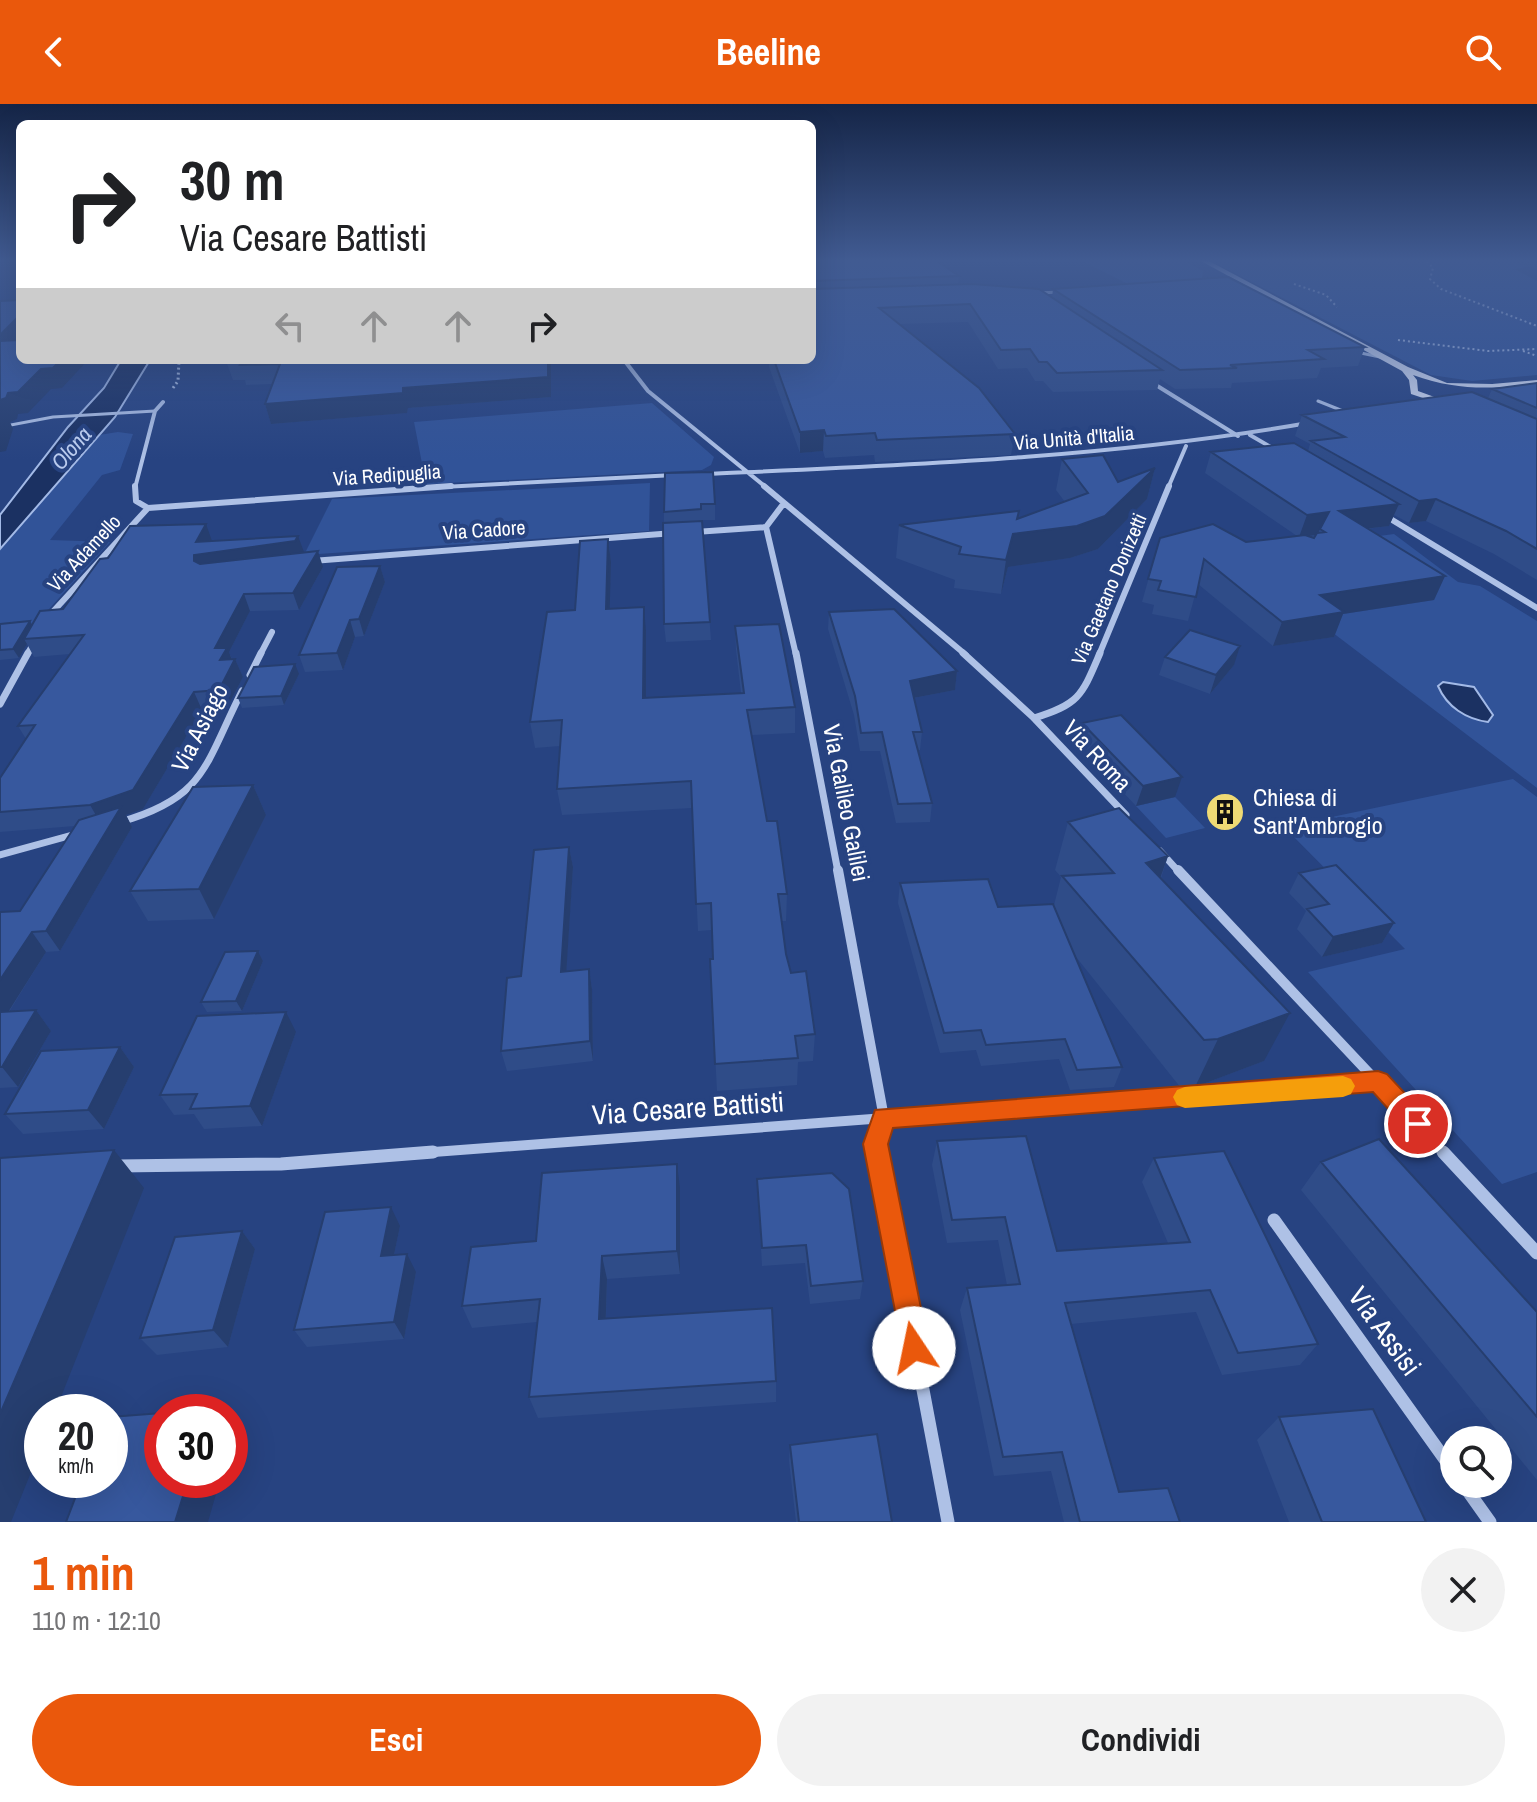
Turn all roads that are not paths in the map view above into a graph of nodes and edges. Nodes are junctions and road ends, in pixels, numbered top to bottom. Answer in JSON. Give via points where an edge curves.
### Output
{"nodes":[{"id":1,"x":1322,"y":327,"type":"edge"},
{"id":2,"x":1352,"y":351,"type":"edge"},
{"id":3,"x":1384,"y":358,"type":"junction"},
{"id":4,"x":627,"y":364,"type":"edge"},
{"id":5,"x":1405,"y":369,"type":"junction"},
{"id":6,"x":1142,"y":376,"type":"edge"},
{"id":7,"x":1537,"y":382,"type":"edge"},
{"id":8,"x":1446,"y":383,"type":"junction"},
{"id":9,"x":1508,"y":386,"type":"junction"},
{"id":10,"x":1414,"y":388,"type":"junction"},
{"id":11,"x":1405,"y":399,"type":"edge"},
{"id":12,"x":1318,"y":401,"type":"dead end"},
{"id":13,"x":163,"y":402,"type":"road end"},
{"id":14,"x":1442,"y":402,"type":"junction"},
{"id":15,"x":1416,"y":404,"type":"edge"},
{"id":16,"x":1457,"y":404,"type":"edge"},
{"id":17,"x":155,"y":411,"type":"junction"},
{"id":18,"x":1351,"y":414,"type":"joint"},
{"id":19,"x":1333,"y":418,"type":"edge"},
{"id":20,"x":1320,"y":421,"type":"edge"},
{"id":21,"x":0,"y":427,"type":"edge"},
{"id":22,"x":1250,"y":434,"type":"junction"},
{"id":23,"x":1238,"y":436,"type":"junction"},
{"id":24,"x":1186,"y":446,"type":"junction"},
{"id":25,"x":1284,"y":455,"type":"edge"},
{"id":26,"x":747,"y":473,"type":"junction"},
{"id":27,"x":694,"y":474,"type":"edge"},
{"id":28,"x":679,"y":475,"type":"edge"},
{"id":29,"x":784,"y":503,"type":"junction"},
{"id":30,"x":148,"y":508,"type":"junction"},
{"id":31,"x":1377,"y":511,"type":"edge"},
{"id":32,"x":766,"y":527,"type":"junction"},
{"id":33,"x":298,"y":563,"type":"edge"},
{"id":34,"x":1537,"y":608,"type":"edge"},
{"id":35,"x":44,"y":624,"type":"edge"},
{"id":36,"x":272,"y":632,"type":"dead end"},
{"id":37,"x":36,"y":638,"type":"edge"},
{"id":38,"x":0,"y":704,"type":"edge"},
{"id":39,"x":1034,"y":718,"type":"junction"},
{"id":40,"x":1129,"y":819,"type":"edge"},
{"id":41,"x":106,"y":826,"type":"edge"},
{"id":42,"x":91,"y":830,"type":"edge"},
{"id":43,"x":1151,"y":841,"type":"edge"},
{"id":44,"x":0,"y":855,"type":"edge"},
{"id":45,"x":1378,"y":1081,"type":"junction"},
{"id":46,"x":884,"y":1118,"type":"junction"},
{"id":47,"x":109,"y":1166,"type":"edge"},
{"id":48,"x":1274,"y":1220,"type":"dead end"},
{"id":49,"x":1537,"y":1253,"type":"edge"},
{"id":50,"x":1440,"y":1452,"type":"edge"},
{"id":51,"x":1473,"y":1498,"type":"edge"},
{"id":52,"x":948,"y":1522,"type":"edge"},
{"id":53,"x":1490,"y":1522,"type":"edge"}],
"edges":[{"from":1,"to":3,"type":"street"},
{"from":2,"to":3,"type":"lane"},
{"from":3,"to":5,"type":"street"},
{"from":4,"to":26,"type":"street","name":"Via Roma","via":[[648,391]]},
{"from":5,"to":8,"type":"street"},
{"from":5,"to":10,"type":"street"},
{"from":6,"to":23,"type":"street"},
{"from":7,"to":9,"type":"street"},
{"from":8,"to":9,"type":"street"},
{"from":8,"to":9,"type":"street","via":[[1486,398]]},
{"from":8,"to":10,"type":"street"},
{"from":10,"to":11,"type":"street"},
{"from":10,"to":14,"type":"street"},
{"from":12,"to":18,"type":"lane"},
{"from":13,"to":17,"type":"street"},
{"from":14,"to":15,"type":"street"},
{"from":14,"to":16,"type":"street"},
{"from":17,"to":21,"type":"lane"},
{"from":17,"to":30,"type":"street","via":[[134,496]]},
{"from":18,"to":19,"type":"street"},
{"from":20,"to":22,"type":"street","name":"Via Unità d'Italia"},
{"from":22,"to":23,"type":"street","name":"Via Unità d'Italia"},
{"from":22,"to":25,"type":"street"},
{"from":23,"to":24,"type":"street","name":"Via Unità d'Italia"},
{"from":24,"to":26,"type":"street","name":"Via Unità d'Italia","via":[[1027,461]]},
{"from":24,"to":39,"type":"street","name":"Via Gaetano Donizetti","via":[[1082,695]]},
{"from":26,"to":27,"type":"street"},
{"from":26,"to":29,"type":"street","name":"Via Roma"},
{"from":28,"to":30,"type":"street","name":"Via Redipuglia"},
{"from":29,"to":32,"type":"street"},
{"from":29,"to":39,"type":"street","name":"Via Roma","via":[[928,620]]},
{"from":30,"to":35,"type":"street","name":"Via Adamello"},
{"from":31,"to":34,"type":"street"},
{"from":32,"to":33,"type":"street","name":"Via Cadore"},
{"from":32,"to":46,"type":"street","name":"Via Galileo Galilei","via":[[791,626]]},
{"from":36,"to":41,"type":"street","name":"Via Asiago","via":[[195,785],[170,806]]},
{"from":37,"to":38,"type":"street"},
{"from":39,"to":40,"type":"street","name":"Via Roma"},
{"from":42,"to":44,"type":"street"},
{"from":43,"to":45,"type":"street"},
{"from":45,"to":46,"type":"street","name":"Via Cesare Battisti"},
{"from":45,"to":49,"type":"street"},
{"from":46,"to":47,"type":"street","name":"Via Cesare Battisti","via":[[281,1164]]},
{"from":46,"to":52,"type":"street","name":"Via Galileo Galilei","via":[[876,1144]]},
{"from":48,"to":50,"type":"street","name":"Via Assisi"},
{"from":51,"to":53,"type":"street"}]}
